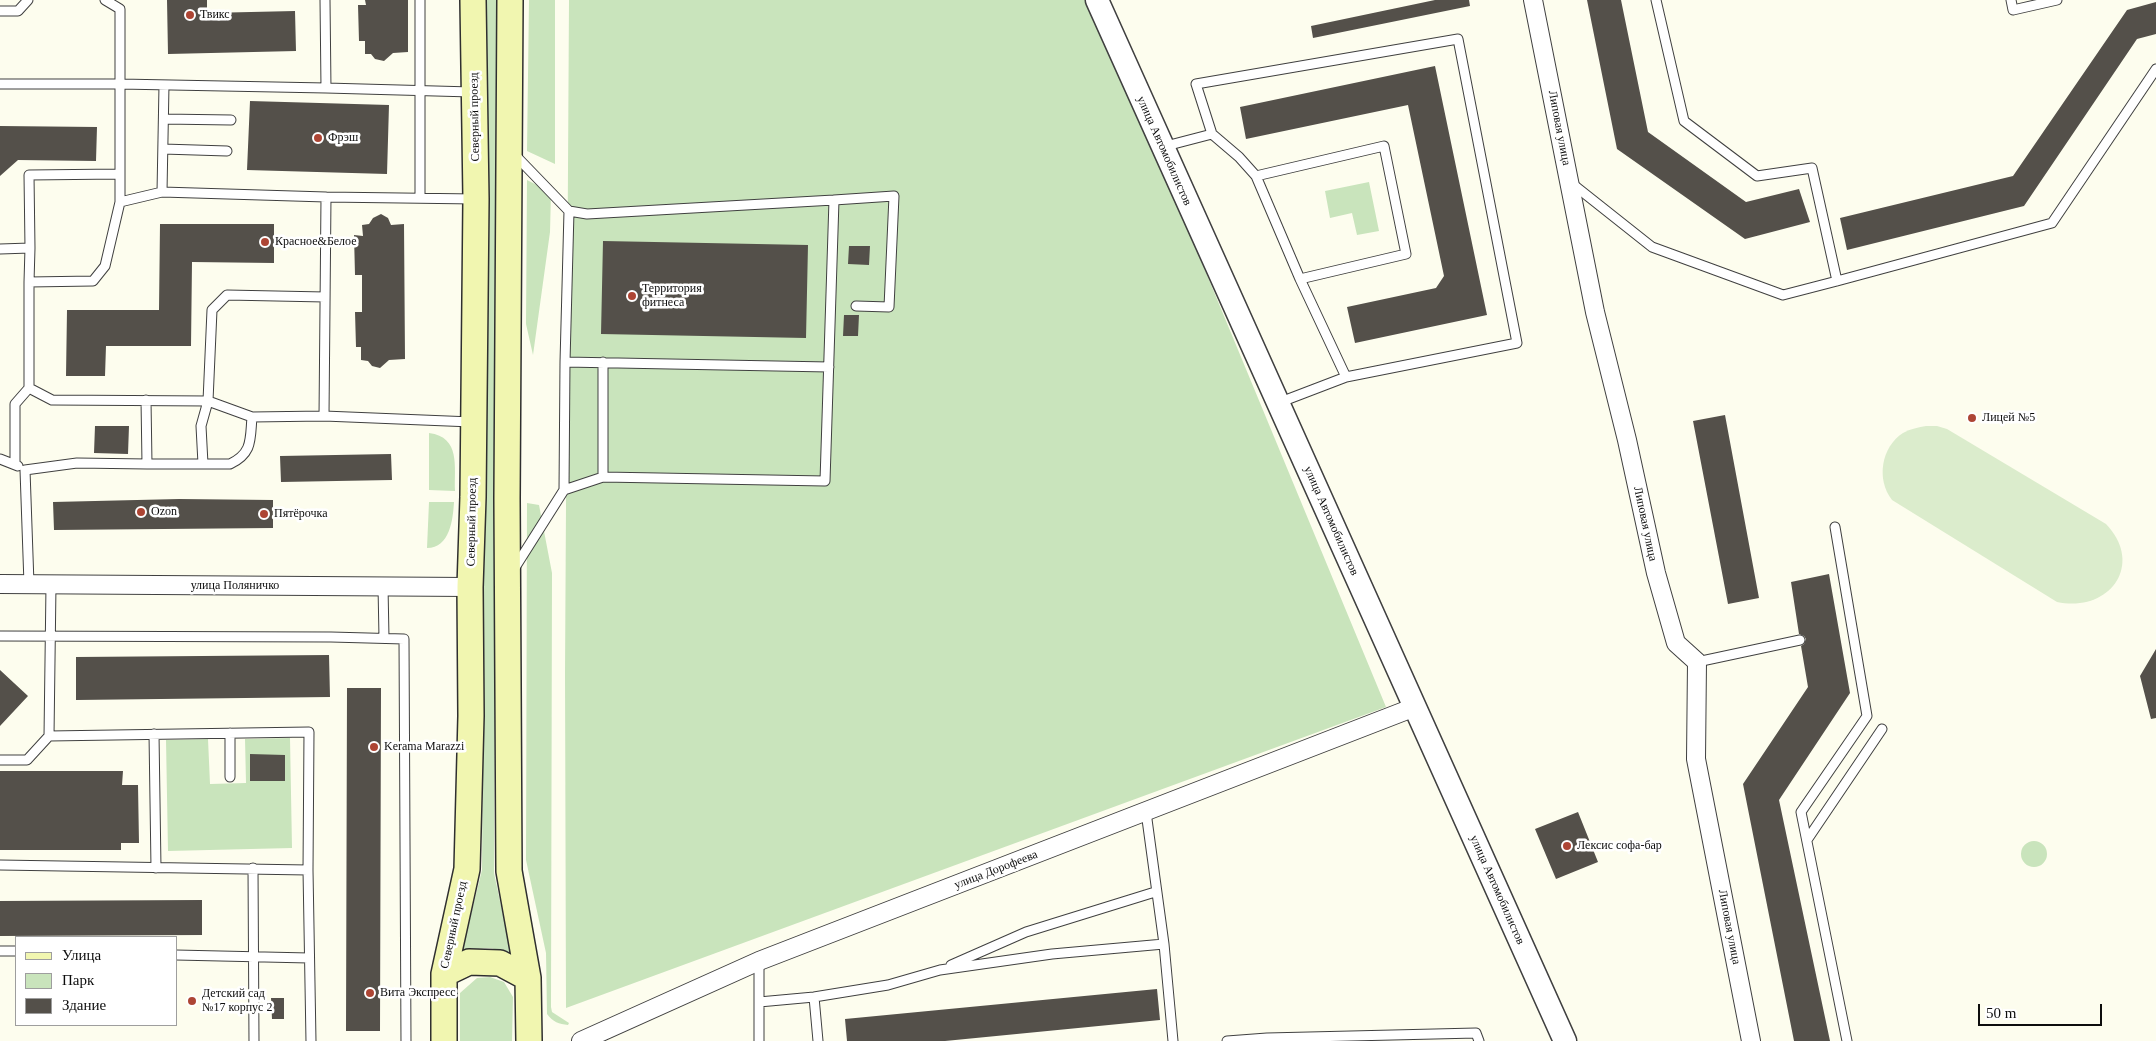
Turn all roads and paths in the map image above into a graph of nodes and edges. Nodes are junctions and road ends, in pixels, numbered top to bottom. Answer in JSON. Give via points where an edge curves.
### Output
{"nodes":[{"id":1,"x":28,"y":0,"type":"edge"},
{"id":2,"x":105,"y":0,"type":"edge"},
{"id":3,"x":325,"y":0,"type":"edge"},
{"id":4,"x":420,"y":0,"type":"edge"},
{"id":5,"x":473,"y":0,"type":"edge"},
{"id":6,"x":510,"y":0,"type":"edge"},
{"id":7,"x":1097,"y":0,"type":"edge"},
{"id":8,"x":1533,"y":0,"type":"edge"},
{"id":9,"x":1656,"y":0,"type":"edge"},
{"id":10,"x":2010,"y":0,"type":"edge"},
{"id":11,"x":2057,"y":0,"type":"edge"},
{"id":12,"x":0,"y":11,"type":"edge"},
{"id":13,"x":2156,"y":69,"type":"edge"},
{"id":14,"x":0,"y":84,"type":"edge"},
{"id":15,"x":120,"y":84,"type":"junction"},
{"id":16,"x":164,"y":85,"type":"junction"},
{"id":17,"x":326,"y":88,"type":"junction"},
{"id":18,"x":419,"y":90,"type":"junction"},
{"id":19,"x":474,"y":92,"type":"junction"},
{"id":20,"x":164,"y":119,"type":"junction"},
{"id":21,"x":231,"y":120,"type":"dead end"},
{"id":22,"x":1212,"y":134,"type":"junction"},
{"id":23,"x":1162,"y":147,"type":"junction"},
{"id":24,"x":163,"y":149,"type":"junction"},
{"id":25,"x":509,"y":149,"type":"junction"},
{"id":26,"x":227,"y":151,"type":"dead end"},
{"id":27,"x":120,"y":174,"type":"junction"},
{"id":28,"x":1256,"y":176,"type":"junction"},
{"id":29,"x":1570,"y":182,"type":"junction"},
{"id":30,"x":162,"y":192,"type":"junction"},
{"id":31,"x":326,"y":197,"type":"junction"},
{"id":32,"x":420,"y":198,"type":"junction"},
{"id":33,"x":476,"y":199,"type":"junction"},
{"id":34,"x":834,"y":200,"type":"junction"},
{"id":35,"x":120,"y":202,"type":"junction"},
{"id":36,"x":570,"y":211,"type":"junction"},
{"id":37,"x":30,"y":248,"type":"junction"},
{"id":38,"x":0,"y":249,"type":"edge"},
{"id":39,"x":1300,"y":279,"type":"junction"},
{"id":40,"x":1837,"y":280,"type":"junction"},
{"id":41,"x":29,"y":282,"type":"junction"},
{"id":42,"x":325,"y":297,"type":"junction"},
{"id":43,"x":856,"y":306,"type":"dead end"},
{"id":44,"x":565,"y":362,"type":"junction"},
{"id":45,"x":603,"y":362,"type":"junction"},
{"id":46,"x":829,"y":367,"type":"junction"},
{"id":47,"x":1346,"y":377,"type":"junction"},
{"id":48,"x":29,"y":388,"type":"junction"},
{"id":49,"x":146,"y":400,"type":"junction"},
{"id":50,"x":208,"y":400,"type":"junction"},
{"id":51,"x":1278,"y":403,"type":"junction"},
{"id":52,"x":324,"y":416,"type":"junction"},
{"id":53,"x":252,"y":417,"type":"junction"},
{"id":54,"x":473,"y":422,"type":"junction"},
{"id":55,"x":0,"y":459,"type":"edge"},
{"id":56,"x":14,"y":464,"type":"junction"},
{"id":57,"x":147,"y":464,"type":"junction"},
{"id":58,"x":203,"y":464,"type":"junction"},
{"id":59,"x":25,"y":470,"type":"junction"},
{"id":60,"x":603,"y":477,"type":"junction"},
{"id":61,"x":564,"y":490,"type":"junction"},
{"id":62,"x":1835,"y":527,"type":"dead end"},
{"id":63,"x":508,"y":579,"type":"junction"},
{"id":64,"x":0,"y":584,"type":"edge"},
{"id":65,"x":29,"y":584,"type":"junction"},
{"id":66,"x":51,"y":585,"type":"junction"},
{"id":67,"x":383,"y":586,"type":"junction"},
{"id":68,"x":470,"y":587,"type":"junction"},
{"id":69,"x":1851,"y":630,"type":"junction"},
{"id":70,"x":1841,"y":632,"type":"dead end"},
{"id":71,"x":0,"y":636,"type":"edge"},
{"id":72,"x":50,"y":636,"type":"junction"},
{"id":73,"x":384,"y":638,"type":"junction"},
{"id":74,"x":1800,"y":640,"type":"dead end"},
{"id":75,"x":1697,"y":662,"type":"junction"},
{"id":76,"x":1415,"y":707,"type":"junction"},
{"id":77,"x":1882,"y":729,"type":"dead end"},
{"id":78,"x":230,"y":733,"type":"junction"},
{"id":79,"x":154,"y":734,"type":"junction"},
{"id":80,"x":49,"y":736,"type":"junction"},
{"id":81,"x":0,"y":760,"type":"edge"},
{"id":82,"x":230,"y":777,"type":"dead end"},
{"id":83,"x":1146,"y":812,"type":"junction"},
{"id":84,"x":1807,"y":840,"type":"junction"},
{"id":85,"x":0,"y":865,"type":"edge"},
{"id":86,"x":156,"y":868,"type":"junction"},
{"id":87,"x":253,"y":868,"type":"junction"},
{"id":88,"x":308,"y":870,"type":"junction"},
{"id":89,"x":1156,"y":892,"type":"junction"},
{"id":90,"x":1164,"y":944,"type":"junction"},
{"id":91,"x":0,"y":951,"type":"edge"},
{"id":92,"x":15,"y":952,"type":"edge"},
{"id":93,"x":178,"y":955,"type":"edge"},
{"id":94,"x":255,"y":957,"type":"junction"},
{"id":95,"x":310,"y":958,"type":"junction"},
{"id":96,"x":759,"y":961,"type":"junction"},
{"id":97,"x":940,"y":970,"type":"junction"},
{"id":98,"x":444,"y":974,"type":"junction"},
{"id":99,"x":528,"y":978,"type":"junction"},
{"id":100,"x":814,"y":998,"type":"junction"},
{"id":101,"x":759,"y":1002,"type":"junction"},
{"id":102,"x":598,"y":1038,"type":"edge"},
{"id":103,"x":1267,"y":1039,"type":"edge"},
{"id":104,"x":254,"y":1041,"type":"edge"},
{"id":105,"x":311,"y":1041,"type":"edge"},
{"id":106,"x":406,"y":1041,"type":"edge"},
{"id":107,"x":444,"y":1041,"type":"edge"},
{"id":108,"x":529,"y":1041,"type":"edge"},
{"id":109,"x":580,"y":1041,"type":"edge"},
{"id":110,"x":759,"y":1041,"type":"edge"},
{"id":111,"x":818,"y":1041,"type":"edge"},
{"id":112,"x":1174,"y":1041,"type":"edge"},
{"id":113,"x":1227,"y":1041,"type":"edge"},
{"id":114,"x":1479,"y":1041,"type":"edge"},
{"id":115,"x":1565,"y":1041,"type":"edge"},
{"id":116,"x":1751,"y":1041,"type":"edge"},
{"id":117,"x":1847,"y":1041,"type":"edge"}],
"edges":[{"from":1,"to":12,"type":"lane","via":[[18,11]]},
{"from":2,"to":15,"type":"lane","via":[[120,9]]},
{"from":3,"to":17,"type":"lane"},
{"from":4,"to":18,"type":"lane"},
{"from":5,"to":19,"type":"main road","name":"Северный проезд"},
{"from":6,"to":25,"type":"main road"},
{"from":7,"to":23,"type":"street","name":"улица Автомобилистов"},
{"from":8,"to":29,"type":"street","name":"Липовая улица"},
{"from":9,"to":40,"type":"lane","via":[[1684,121],[1757,176],[1812,168]]},
{"from":10,"to":11,"type":"lane","via":[[2013,10]]},
{"from":13,"to":40,"type":"lane","via":[[2052,223]]},
{"from":14,"to":15,"type":"lane"},
{"from":15,"to":16,"type":"lane"},
{"from":15,"to":27,"type":"lane"},
{"from":16,"to":17,"type":"lane"},
{"from":16,"to":20,"type":"lane"},
{"from":17,"to":18,"type":"lane"},
{"from":18,"to":19,"type":"lane"},
{"from":18,"to":32,"type":"lane"},
{"from":19,"to":33,"type":"main road","name":"Северный проезд"},
{"from":20,"to":21,"type":"lane"},
{"from":20,"to":24,"type":"lane"},
{"from":22,"to":23,"type":"lane"},
{"from":22,"to":28,"type":"lane"},
{"from":22,"to":47,"type":"lane","via":[[1196,84],[1458,39],[1517,344]]},
{"from":23,"to":51,"type":"street","name":"улица Автомобилистов"},
{"from":24,"to":26,"type":"lane"},
{"from":24,"to":30,"type":"lane"},
{"from":25,"to":36,"type":"lane"},
{"from":25,"to":63,"type":"main road"},
{"from":27,"to":35,"type":"lane"},
{"from":27,"to":37,"type":"lane","via":[[29,176]]},
{"from":28,"to":39,"type":"lane"},
{"from":28,"to":39,"type":"lane","via":[[1384,146],[1406,254]]},
{"from":29,"to":40,"type":"lane","via":[[1652,247],[1783,294]]},
{"from":29,"to":75,"type":"street","name":"Липовая улица","via":[[1594,312],[1627,440],[1656,573],[1676,643]]},
{"from":30,"to":31,"type":"lane"},
{"from":30,"to":35,"type":"lane"},
{"from":31,"to":32,"type":"lane"},
{"from":31,"to":42,"type":"lane"},
{"from":32,"to":33,"type":"lane"},
{"from":33,"to":54,"type":"main road","name":"Северный проезд"},
{"from":34,"to":36,"type":"lane","via":[[587,214]]},
{"from":34,"to":43,"type":"lane","via":[[894,196],[889,307]]},
{"from":34,"to":46,"type":"lane"},
{"from":35,"to":41,"type":"lane","via":[[106,266],[92,281]]},
{"from":36,"to":44,"type":"lane"},
{"from":37,"to":38,"type":"lane"},
{"from":37,"to":41,"type":"lane"},
{"from":39,"to":47,"type":"lane"},
{"from":41,"to":48,"type":"lane"},
{"from":42,"to":50,"type":"lane","via":[[227,295],[212,310]]},
{"from":42,"to":52,"type":"lane"},
{"from":44,"to":45,"type":"lane"},
{"from":44,"to":61,"type":"lane"},
{"from":45,"to":46,"type":"lane"},
{"from":45,"to":60,"type":"lane"},
{"from":46,"to":60,"type":"lane","via":[[824,481]]},
{"from":47,"to":51,"type":"lane"},
{"from":48,"to":49,"type":"lane","via":[[52,400]]},
{"from":48,"to":56,"type":"lane","via":[[15,404]]},
{"from":49,"to":50,"type":"lane"},
{"from":49,"to":57,"type":"lane"},
{"from":50,"to":53,"type":"lane"},
{"from":50,"to":58,"type":"lane","via":[[201,426]]},
{"from":51,"to":76,"type":"street","name":"улица Автомобилистов"},
{"from":52,"to":53,"type":"lane"},
{"from":52,"to":54,"type":"lane"},
{"from":53,"to":58,"type":"lane","via":[[250,446],[241,458],[230,464]]},
{"from":54,"to":68,"type":"main road","name":"Северный проезд"},
{"from":55,"to":56,"type":"lane"},
{"from":56,"to":59,"type":"lane"},
{"from":57,"to":58,"type":"lane"},
{"from":57,"to":59,"type":"lane","via":[[77,463]]},
{"from":59,"to":65,"type":"lane"},
{"from":60,"to":61,"type":"lane"},
{"from":61,"to":63,"type":"lane"},
{"from":62,"to":69,"type":"lane"},
{"from":63,"to":99,"type":"main road","via":[[509,871]]},
{"from":64,"to":65,"type":"street","name":"улица Поляничко"},
{"from":65,"to":66,"type":"street","name":"улица Поляничко"},
{"from":66,"to":67,"type":"street","name":"улица Поляничко"},
{"from":66,"to":72,"type":"lane"},
{"from":67,"to":68,"type":"street","name":"улица Поляничко"},
{"from":67,"to":73,"type":"lane"},
{"from":68,"to":98,"type":"main road","name":"Северный проезд","via":[[467,869]]},
{"from":69,"to":70,"type":"lane"},
{"from":69,"to":84,"type":"lane","via":[[1867,716],[1800,812]]},
{"from":71,"to":72,"type":"lane"},
{"from":72,"to":73,"type":"lane"},
{"from":72,"to":80,"type":"lane"},
{"from":73,"to":106,"type":"lane","via":[[404,639]]},
{"from":74,"to":75,"type":"lane"},
{"from":75,"to":116,"type":"street","name":"Липовая улица","via":[[1696,759]]},
{"from":76,"to":83,"type":"street","name":"улица Дорофеева"},
{"from":76,"to":115,"type":"street","name":"улица Автомобилистов"},
{"from":77,"to":84,"type":"lane"},
{"from":78,"to":79,"type":"lane"},
{"from":78,"to":82,"type":"lane"},
{"from":78,"to":88,"type":"lane","via":[[309,732]]},
{"from":79,"to":80,"type":"lane"},
{"from":79,"to":86,"type":"lane"},
{"from":80,"to":81,"type":"lane","via":[[27,760]]},
{"from":83,"to":89,"type":"lane"},
{"from":83,"to":96,"type":"street","name":"улица Дорофеева"},
{"from":84,"to":117,"type":"lane"},
{"from":85,"to":86,"type":"lane"},
{"from":86,"to":87,"type":"lane"},
{"from":87,"to":88,"type":"lane"},
{"from":87,"to":94,"type":"lane"},
{"from":88,"to":95,"type":"lane"},
{"from":89,"to":90,"type":"lane"},
{"from":89,"to":97,"type":"lane","via":[[1026,932]]},
{"from":90,"to":97,"type":"lane","via":[[1052,954]]},
{"from":90,"to":112,"type":"lane"},
{"from":91,"to":92,"type":"lane"},
{"from":93,"to":94,"type":"lane"},
{"from":94,"to":95,"type":"lane"},
{"from":94,"to":104,"type":"lane"},
{"from":95,"to":105,"type":"lane"},
{"from":96,"to":101,"type":"lane"},
{"from":96,"to":102,"type":"street","name":"улица Дорофеева"},
{"from":97,"to":100,"type":"lane"},
{"from":98,"to":99,"type":"main road","via":[[469,962],[500,963]]},
{"from":98,"to":107,"type":"main road","name":"Северный проезд"},
{"from":99,"to":108,"type":"main road"},
{"from":100,"to":101,"type":"lane"},
{"from":100,"to":111,"type":"lane"},
{"from":101,"to":110,"type":"lane"},
{"from":102,"to":109,"type":"street","name":"улица Дорофеева"},
{"from":103,"to":113,"type":"lane"},
{"from":103,"to":114,"type":"lane","via":[[1476,1033]]}]}
